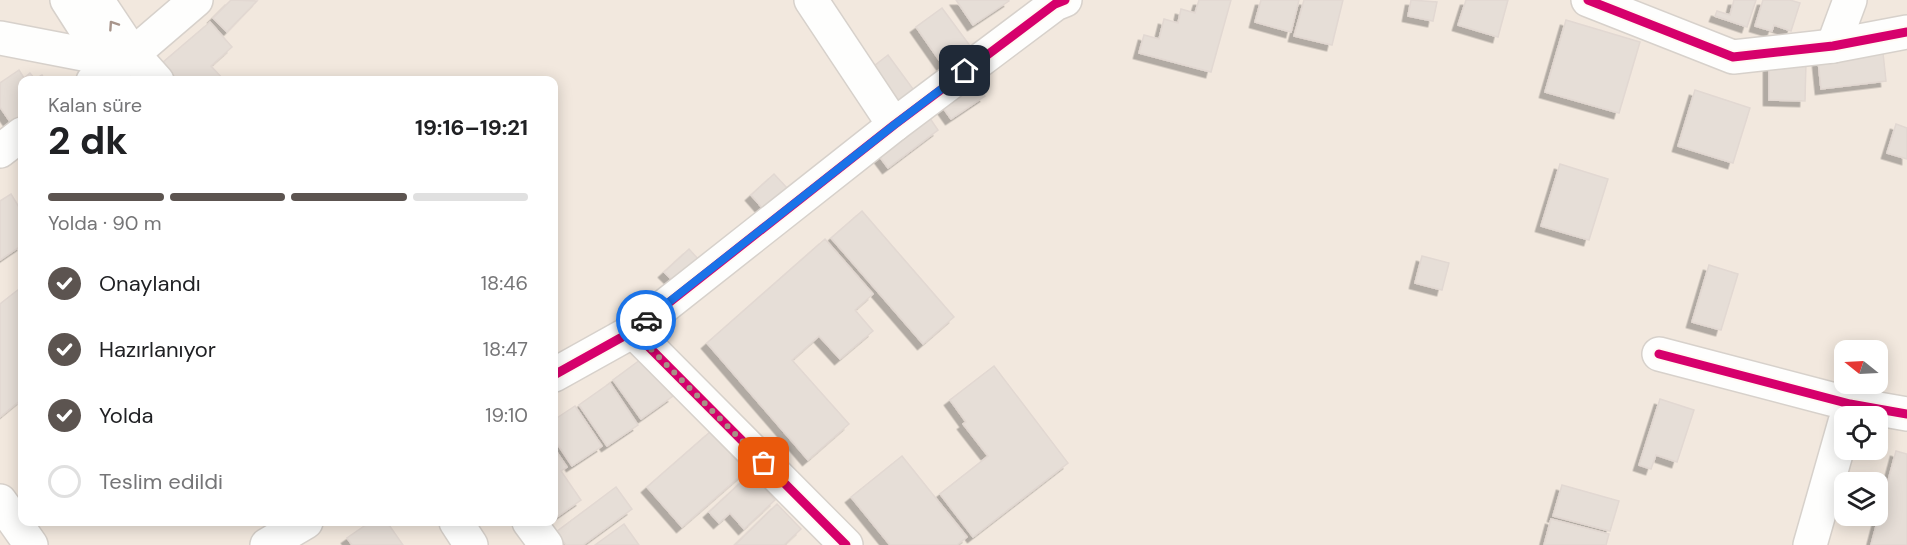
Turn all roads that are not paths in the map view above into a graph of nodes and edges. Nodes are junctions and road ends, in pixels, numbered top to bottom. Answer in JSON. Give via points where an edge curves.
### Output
{"nodes":[{"id":1,"x":67,"y":0,"type":"edge"},
{"id":2,"x":97,"y":0,"type":"edge"},
{"id":3,"x":196,"y":0,"type":"edge"},
{"id":4,"x":811,"y":0,"type":"edge"},
{"id":5,"x":1588,"y":0,"type":"edge"},
{"id":6,"x":1850,"y":0,"type":"edge"},
{"id":7,"x":1057,"y":1,"type":"edge"},
{"id":8,"x":1907,"y":33,"type":"edge"},
{"id":9,"x":0,"y":38,"type":"edge"},
{"id":10,"x":1833,"y":46,"type":"junction"},
{"id":11,"x":113,"y":68,"type":"edge"},
{"id":12,"x":140,"y":76,"type":"edge"},
{"id":13,"x":894,"y":125,"type":"junction"},
{"id":14,"x":18,"y":137,"type":"edge"},
{"id":15,"x":0,"y":151,"type":"edge"},
{"id":16,"x":633,"y":331,"type":"junction"},
{"id":17,"x":1659,"y":354,"type":"dead end"},
{"id":18,"x":558,"y":373,"type":"edge"},
{"id":19,"x":1834,"y":410,"type":"edge"},
{"id":20,"x":1888,"y":414,"type":"edge"},
{"id":21,"x":1907,"y":414,"type":"edge"},
{"id":22,"x":1834,"y":460,"type":"edge"},
{"id":23,"x":0,"y":501,"type":"edge"},
{"id":24,"x":299,"y":526,"type":"edge"},
{"id":25,"x":459,"y":526,"type":"edge"},
{"id":26,"x":533,"y":526,"type":"edge"},
{"id":27,"x":31,"y":545,"type":"edge"},
{"id":28,"x":267,"y":545,"type":"edge"},
{"id":29,"x":471,"y":545,"type":"edge"},
{"id":30,"x":546,"y":545,"type":"edge"},
{"id":31,"x":846,"y":545,"type":"edge"},
{"id":32,"x":1810,"y":545,"type":"edge"}],
"edges":[{"from":1,"to":11,"type":"street"},
{"from":11,"to":2,"type":"street","one_way":true},
{"from":3,"to":11,"type":"street"},
{"from":4,"to":13,"type":"street"},
{"from":5,"to":10,"type":"street","via":[[1733,57]]},
{"from":6,"to":10,"type":"street"},
{"from":7,"to":13,"type":"street"},
{"from":8,"to":10,"type":"street"},
{"from":9,"to":11,"type":"street"},
{"from":11,"to":12,"type":"street"},
{"from":13,"to":16,"type":"street"},
{"from":14,"to":15,"type":"street"},
{"from":16,"to":18,"type":"street"},
{"from":16,"to":31,"type":"street"},
{"from":17,"to":19,"type":"street"},
{"from":20,"to":21,"type":"street"},
{"from":22,"to":32,"type":"street"},
{"from":23,"to":27,"type":"street"},
{"from":24,"to":28,"type":"street"},
{"from":25,"to":29,"type":"street"},
{"from":26,"to":30,"type":"street"}]}
